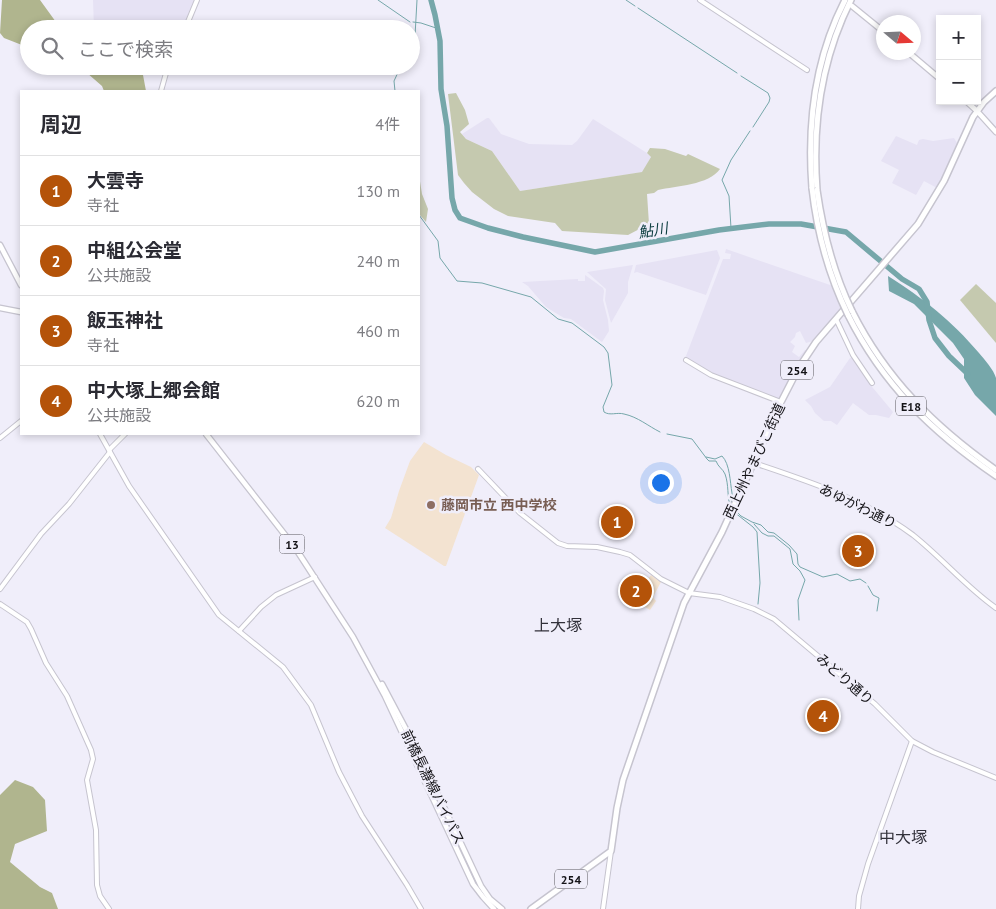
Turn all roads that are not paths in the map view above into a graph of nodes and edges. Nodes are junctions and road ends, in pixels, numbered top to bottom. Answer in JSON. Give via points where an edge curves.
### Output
{"nodes":[{"id":1,"x":197,"y":0,"type":"edge"},
{"id":2,"x":700,"y":0,"type":"edge"},
{"id":3,"x":845,"y":0,"type":"edge"},
{"id":4,"x":852,"y":3,"type":"edge"},
{"id":5,"x":189,"y":20,"type":"edge"},
{"id":6,"x":876,"y":25,"type":"edge"},
{"id":7,"x":917,"y":60,"type":"edge"},
{"id":8,"x":807,"y":70,"type":"dead end"},
{"id":9,"x":165,"y":75,"type":"edge"},
{"id":10,"x":936,"y":76,"type":"edge"},
{"id":11,"x":161,"y":90,"type":"edge"},
{"id":12,"x":996,"y":91,"type":"edge"},
{"id":13,"x":970,"y":105,"type":"edge"},
{"id":14,"x":977,"y":111,"type":"junction"},
{"id":15,"x":996,"y":132,"type":"edge"},
{"id":16,"x":815,"y":189,"type":"junction"},
{"id":17,"x":0,"y":245,"type":"edge"},
{"id":18,"x":20,"y":283,"type":"edge"},
{"id":19,"x":0,"y":308,"type":"edge"},
{"id":20,"x":20,"y":312,"type":"edge"},
{"id":21,"x":850,"y":313,"type":"junction"},
{"id":22,"x":836,"y":319,"type":"junction"},
{"id":23,"x":686,"y":360,"type":"dead end"},
{"id":24,"x":872,"y":383,"type":"dead end"},
{"id":25,"x":781,"y":402,"type":"junction"},
{"id":26,"x":20,"y":422,"type":"edge"},
{"id":27,"x":101,"y":435,"type":"edge"},
{"id":28,"x":123,"y":435,"type":"edge"},
{"id":29,"x":207,"y":435,"type":"edge"},
{"id":30,"x":0,"y":438,"type":"edge"},
{"id":31,"x":110,"y":451,"type":"junction"},
{"id":32,"x":754,"y":463,"type":"junction"},
{"id":33,"x":478,"y":469,"type":"dead end"},
{"id":34,"x":996,"y":470,"type":"edge"},
{"id":35,"x":996,"y":476,"type":"edge"},
{"id":36,"x":314,"y":577,"type":"junction"},
{"id":37,"x":0,"y":589,"type":"edge"},
{"id":38,"x":689,"y":593,"type":"junction"},
{"id":39,"x":0,"y":604,"type":"edge"},
{"id":40,"x":996,"y":608,"type":"edge"},
{"id":41,"x":239,"y":631,"type":"junction"},
{"id":42,"x":368,"y":662,"type":"junction"},
{"id":43,"x":912,"y":741,"type":"junction"},
{"id":44,"x":996,"y":778,"type":"edge"},
{"id":45,"x":611,"y":850,"type":"junction"},
{"id":46,"x":109,"y":909,"type":"edge"},
{"id":47,"x":421,"y":909,"type":"edge"},
{"id":48,"x":494,"y":909,"type":"edge"},
{"id":49,"x":502,"y":909,"type":"edge"},
{"id":50,"x":531,"y":909,"type":"edge"},
{"id":51,"x":603,"y":909,"type":"edge"},
{"id":52,"x":858,"y":909,"type":"edge"}],
"edges":[{"from":1,"to":5,"type":"street"},
{"from":2,"to":8,"type":"street"},
{"from":3,"to":16,"type":"highway","number":"E18","via":[[826,46],[816,88],[811,132]]},
{"from":4,"to":6,"type":"main road"},
{"from":4,"to":16,"type":"highway","number":"E18","via":[[833,42],[821,90],[815,147]]},
{"from":7,"to":10,"type":"main road"},
{"from":9,"to":11,"type":"street"},
{"from":12,"to":14,"type":"highway","name":"西上州やまびこ街道","number":"254"},
{"from":13,"to":14,"type":"main road"},
{"from":14,"to":15,"type":"main road"},
{"from":14,"to":22,"type":"highway","name":"西上州やまびこ街道","number":"254","via":[[927,211]]},
{"from":16,"to":21,"type":"highway","number":"E18","bridge":true,"via":[[828,249]]},
{"from":17,"to":18,"type":"main road"},
{"from":19,"to":20,"type":"main road"},
{"from":21,"to":34,"type":"highway","number":"E18","via":[[881,361],[912,400],[949,435]]},
{"from":21,"to":35,"type":"highway","number":"E18","via":[[877,364],[908,404],[945,438]]},
{"from":22,"to":24,"type":"street","via":[[853,355]]},
{"from":22,"to":25,"type":"highway","name":"西上州やまびこ街道","number":"254","via":[[806,356]]},
{"from":23,"to":25,"type":"street","via":[[711,375]]},
{"from":25,"to":32,"type":"highway","name":"西上州やまびこ街道","number":"254"},
{"from":26,"to":30,"type":"street"},
{"from":27,"to":31,"type":"street"},
{"from":28,"to":31,"type":"street"},
{"from":29,"to":36,"type":"main road","name":"前橋長瀞線バイパス","number":"13","via":[[287,536]]},
{"from":31,"to":37,"type":"street"},
{"from":31,"to":41,"type":"street","via":[[129,486],[202,592],[219,615]]},
{"from":32,"to":38,"type":"highway","name":"西上州やまびこ街道","number":"254"},
{"from":32,"to":40,"type":"street","name":"あゆがわ通り","via":[[851,500],[890,520],[929,548]]},
{"from":33,"to":38,"type":"street","name":"みどり通り","via":[[520,513],[555,542],[630,555],[661,579]]},
{"from":36,"to":41,"type":"street","via":[[276,595]]},
{"from":36,"to":42,"type":"main road","name":"前橋長瀞線バイパス","number":"13"},
{"from":38,"to":43,"type":"street","name":"みどり通り","via":[[720,597],[777,621],[868,698]]},
{"from":38,"to":45,"type":"highway","name":"西上州やまびこ街道","number":"254","via":[[623,780]]},
{"from":39,"to":46,"type":"street","via":[[27,622],[91,750],[93,759],[87,780],[96,830],[96,885]]},
{"from":41,"to":47,"type":"street","via":[[283,667],[311,705],[339,772],[362,816]]},
{"from":42,"to":48,"type":"main road","name":"前橋長瀞線バイパス","number":"13","via":[[473,884]]},
{"from":42,"to":49,"type":"main road","name":"前橋長瀞線バイパス","number":"13","via":[[393,703],[481,886]]},
{"from":43,"to":44,"type":"street","name":"みどり通り"},
{"from":43,"to":52,"type":"street","via":[[868,864]]},
{"from":45,"to":50,"type":"highway","number":"254"},
{"from":45,"to":51,"type":"street"}]}
